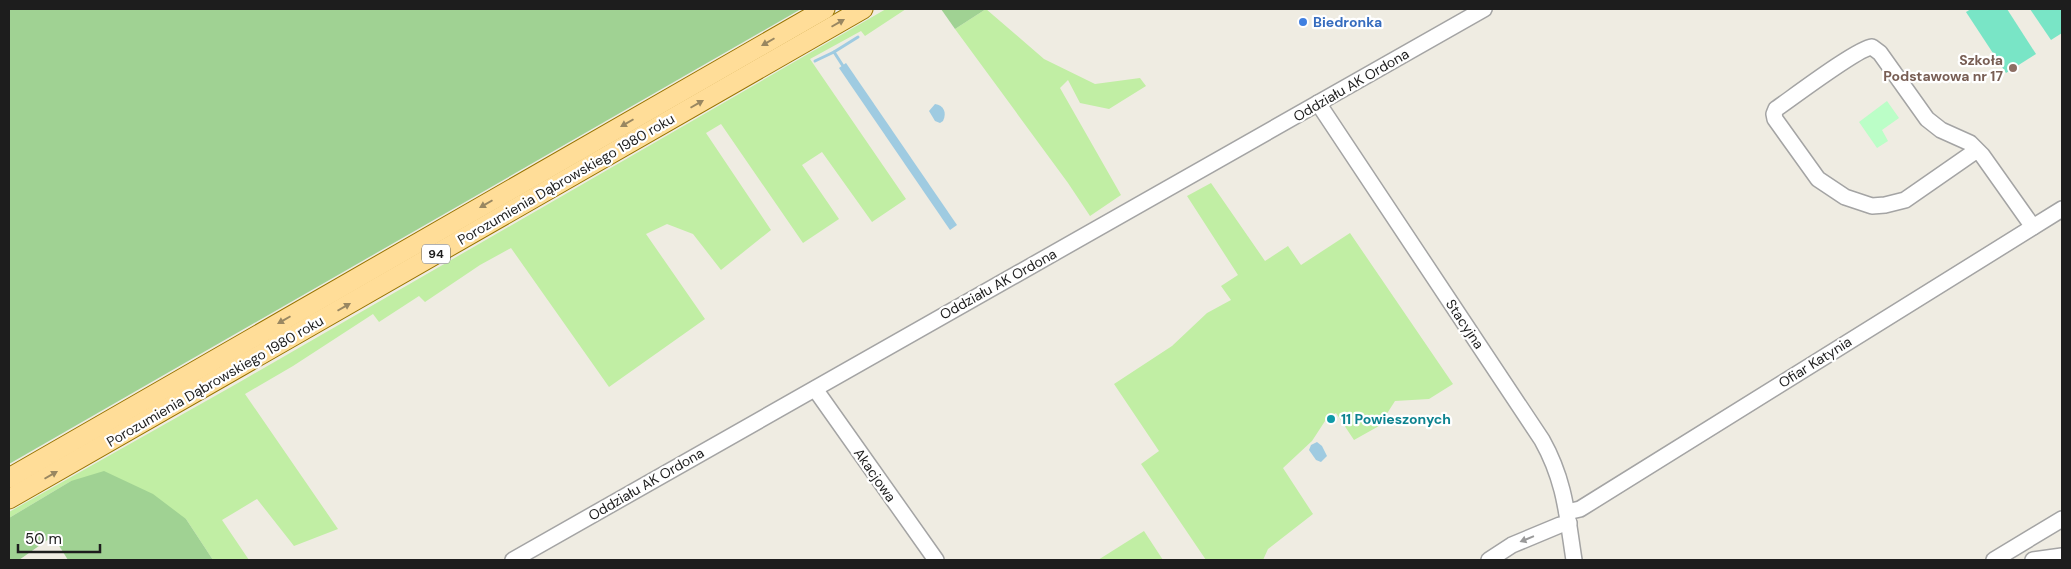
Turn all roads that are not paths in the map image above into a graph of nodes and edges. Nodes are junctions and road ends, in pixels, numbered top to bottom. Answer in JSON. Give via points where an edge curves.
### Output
{"nodes":[{"id":1,"x":825,"y":9,"type":"edge"},
{"id":2,"x":863,"y":9,"type":"edge"},
{"id":3,"x":1484,"y":9,"type":"edge"},
{"id":4,"x":1318,"y":103,"type":"junction"},
{"id":5,"x":1977,"y":150,"type":"junction"},
{"id":6,"x":2062,"y":209,"type":"edge"},
{"id":7,"x":2033,"y":228,"type":"junction"},
{"id":8,"x":815,"y":389,"type":"junction"},
{"id":9,"x":9,"y":478,"type":"edge"},
{"id":10,"x":9,"y":499,"type":"edge"},
{"id":11,"x":1568,"y":518,"type":"junction"},
{"id":12,"x":2062,"y":518,"type":"edge"},
{"id":13,"x":2036,"y":535,"type":"junction"},
{"id":14,"x":2062,"y":556,"type":"edge"},
{"id":15,"x":2040,"y":559,"type":"edge"},
{"id":16,"x":513,"y":560,"type":"edge"},
{"id":17,"x":936,"y":560,"type":"edge"},
{"id":18,"x":1488,"y":560,"type":"edge"},
{"id":19,"x":1574,"y":560,"type":"edge"},
{"id":20,"x":1994,"y":560,"type":"edge"}],
"edges":[{"from":1,"to":9,"type":"main road","name":"Porozumienia Dąbrowskiego 1980 roku","number":"94","one_way":true},
{"from":10,"to":2,"type":"main road","name":"Porozumienia Dąbrowskiego 1980 roku","number":"94","one_way":true},
{"from":3,"to":4,"type":"street","name":"Oddziału AK Ordona"},
{"from":4,"to":8,"type":"street","name":"Oddziału AK Ordona"},
{"from":4,"to":11,"type":"street","name":"Stacyjna","via":[[1542,440],[1558,472]]},
{"from":5,"to":5,"type":"street","via":[[1970,142],[1941,130],[1926,119],[1880,53],[1872,47],[1864,49],[1776,109],[1774,114],[1818,179],[1845,197],[1869,205],[1905,200]]},
{"from":5,"to":7,"type":"street"},
{"from":6,"to":7,"type":"street","name":"Ofiar Katynia"},
{"from":7,"to":11,"type":"street","name":"Ofiar Katynia"},
{"from":8,"to":16,"type":"street","name":"Oddziału AK Ordona"},
{"from":8,"to":17,"type":"street","name":"Akacjowa"},
{"from":11,"to":18,"type":"street","name":"Ofiar Katynia","one_way":true},
{"from":11,"to":19,"type":"street","name":"Stacyjna"},
{"from":12,"to":13,"type":"street"},
{"from":13,"to":15,"type":"street"},
{"from":13,"to":20,"type":"street"},
{"from":14,"to":15,"type":"street"}]}
